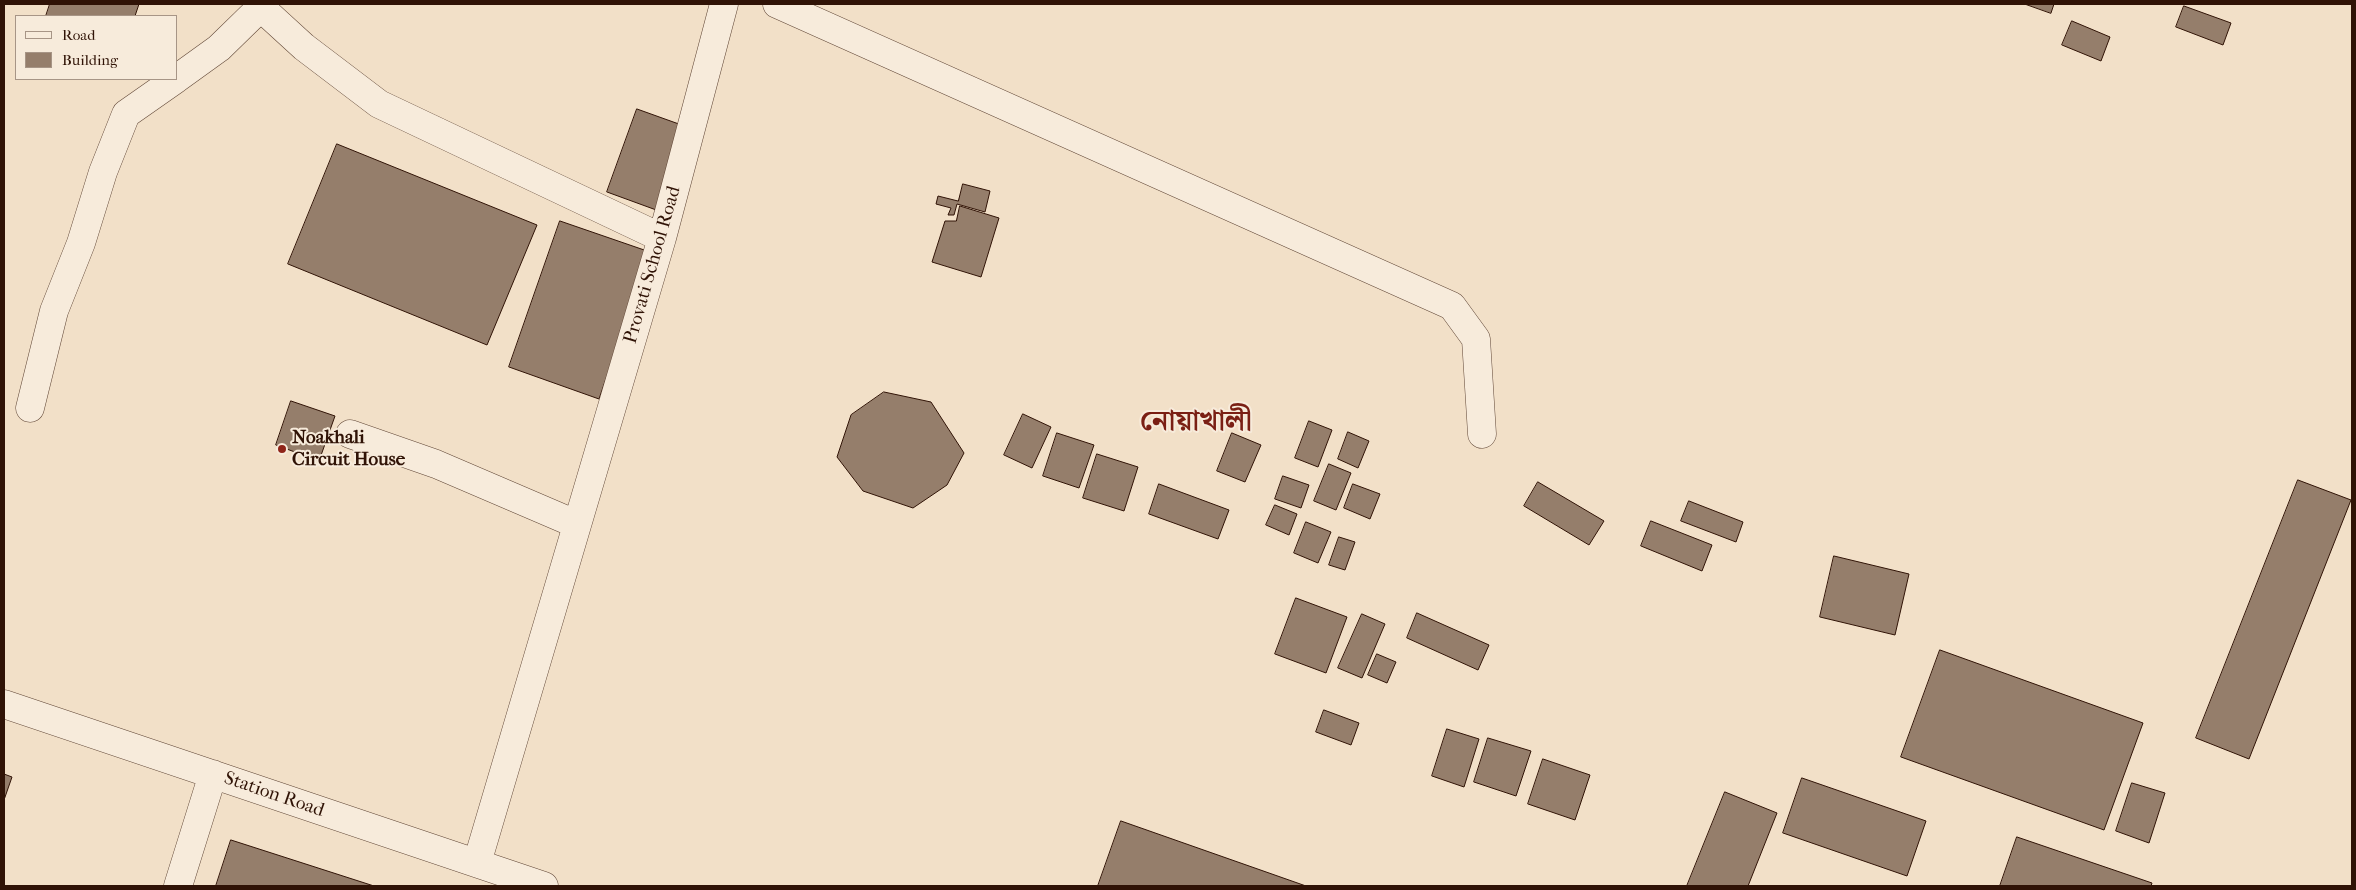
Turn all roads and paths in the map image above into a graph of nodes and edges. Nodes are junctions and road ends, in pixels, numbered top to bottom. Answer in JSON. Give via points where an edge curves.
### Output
{"nodes":[{"id":1,"x":724,"y":4,"type":"edge"},
{"id":2,"x":777,"y":4,"type":"edge"},
{"id":3,"x":258,"y":6,"type":"edge"},
{"id":4,"x":178,"y":78,"type":"edge"},
{"id":5,"x":175,"y":80,"type":"edge"},
{"id":6,"x":662,"y":238,"type":"junction"},
{"id":7,"x":30,"y":408,"type":"dead end"},
{"id":8,"x":350,"y":434,"type":"dead end"},
{"id":9,"x":1482,"y":434,"type":"dead end"},
{"id":10,"x":576,"y":524,"type":"junction"},
{"id":11,"x":4,"y":704,"type":"edge"},
{"id":12,"x":213,"y":774,"type":"junction"},
{"id":13,"x":477,"y":863,"type":"junction"},
{"id":14,"x":178,"y":886,"type":"edge"},
{"id":15,"x":544,"y":886,"type":"edge"}],
"edges":[{"from":1,"to":6,"type":"street","name":"Provati School Road"},
{"from":2,"to":9,"type":"street","via":[[1452,306],[1476,339]]},
{"from":3,"to":4,"type":"street","via":[[219,48]]},
{"from":3,"to":6,"type":"street","via":[[304,47],[379,104]]},
{"from":5,"to":7,"type":"street","via":[[126,114],[54,310]]},
{"from":6,"to":10,"type":"street","name":"Provati School Road"},
{"from":8,"to":10,"type":"street","via":[[436,464]]},
{"from":10,"to":13,"type":"street","name":"Provati School Road"},
{"from":11,"to":12,"type":"street","name":"Station Road"},
{"from":12,"to":13,"type":"street","name":"Station Road"},
{"from":12,"to":14,"type":"street"},
{"from":13,"to":15,"type":"street","name":"Station Road"}]}
